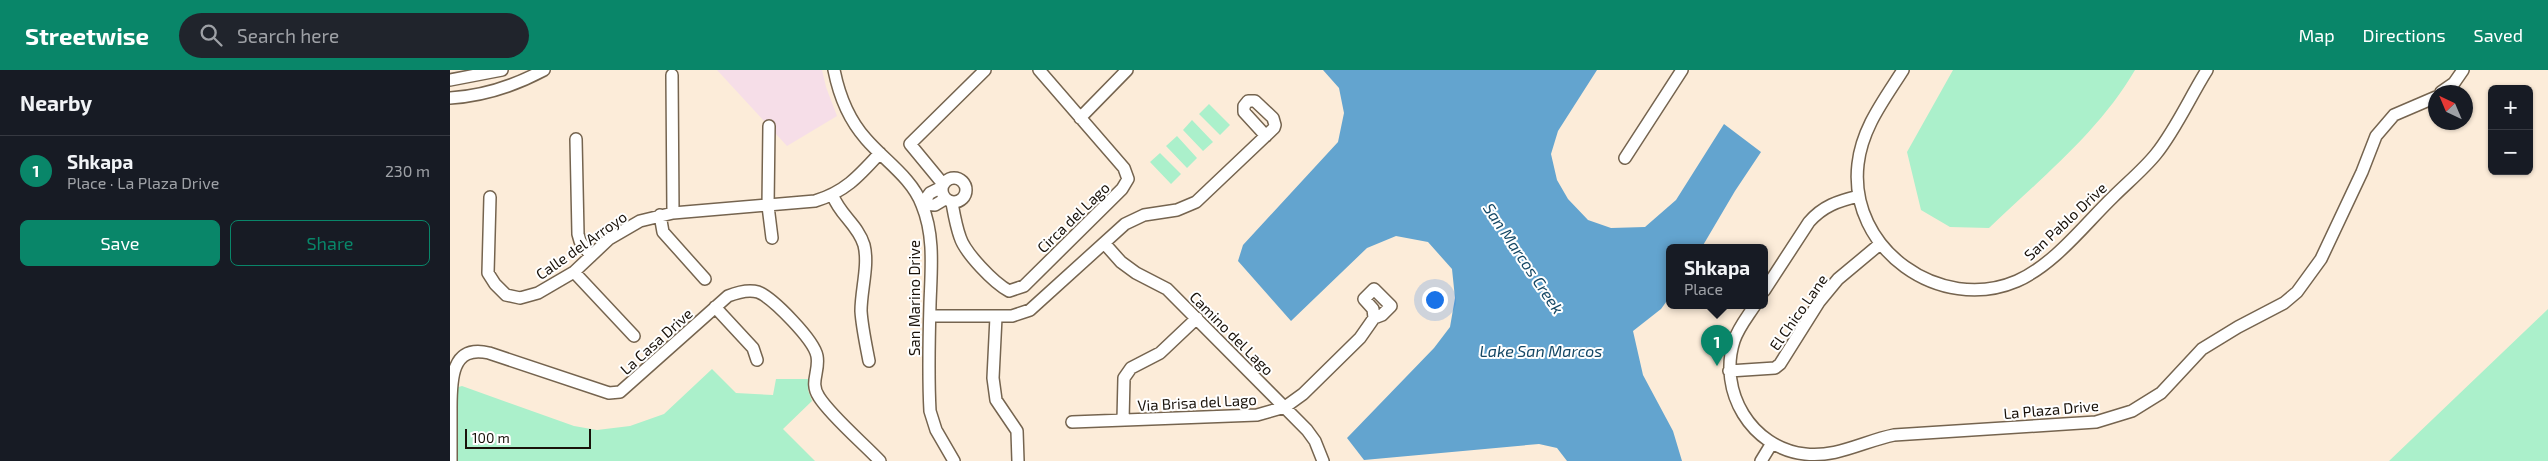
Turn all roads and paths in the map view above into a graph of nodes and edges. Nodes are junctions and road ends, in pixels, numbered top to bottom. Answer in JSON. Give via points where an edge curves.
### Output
{"nodes":[{"id":1,"x":502,"y":70,"type":"edge"},
{"id":2,"x":544,"y":70,"type":"edge"},
{"id":3,"x":834,"y":70,"type":"edge"},
{"id":4,"x":986,"y":70,"type":"edge"},
{"id":5,"x":1039,"y":70,"type":"edge"},
{"id":6,"x":1127,"y":70,"type":"edge"},
{"id":7,"x":1682,"y":70,"type":"edge"},
{"id":8,"x":1903,"y":70,"type":"edge"},
{"id":9,"x":2207,"y":70,"type":"edge"},
{"id":10,"x":2463,"y":70,"type":"edge"},
{"id":11,"x":672,"y":75,"type":"dead end"},
{"id":12,"x":450,"y":80,"type":"edge"},
{"id":13,"x":2451,"y":85,"type":"edge"},
{"id":14,"x":450,"y":98,"type":"edge"},
{"id":15,"x":2428,"y":100,"type":"edge"},
{"id":16,"x":1080,"y":118,"type":"junction"},
{"id":17,"x":769,"y":126,"type":"dead end"},
{"id":18,"x":1266,"y":136,"type":"dead end"},
{"id":19,"x":576,"y":139,"type":"dead end"},
{"id":20,"x":880,"y":153,"type":"junction"},
{"id":21,"x":1625,"y":158,"type":"dead end"},
{"id":22,"x":942,"y":186,"type":"junction"},
{"id":23,"x":833,"y":196,"type":"junction"},
{"id":24,"x":1859,"y":196,"type":"junction"},
{"id":25,"x":490,"y":197,"type":"dead end"},
{"id":26,"x":948,"y":201,"type":"junction"},
{"id":27,"x":922,"y":204,"type":"junction"},
{"id":28,"x":768,"y":206,"type":"junction"},
{"id":29,"x":674,"y":213,"type":"junction"},
{"id":30,"x":660,"y":215,"type":"junction"},
{"id":31,"x":772,"y":238,"type":"dead end"},
{"id":32,"x":1104,"y":243,"type":"junction"},
{"id":33,"x":1880,"y":244,"type":"junction"},
{"id":34,"x":591,"y":256,"type":"junction"},
{"id":35,"x":574,"y":272,"type":"junction"},
{"id":36,"x":705,"y":279,"type":"dead end"},
{"id":37,"x":1768,"y":284,"type":"edge"},
{"id":38,"x":715,"y":307,"type":"junction"},
{"id":39,"x":1753,"y":309,"type":"edge"},
{"id":40,"x":930,"y":316,"type":"junction"},
{"id":41,"x":996,"y":317,"type":"junction"},
{"id":42,"x":1197,"y":318,"type":"junction"},
{"id":43,"x":1374,"y":318,"type":"dead end"},
{"id":44,"x":634,"y":336,"type":"dead end"},
{"id":45,"x":757,"y":360,"type":"dead end"},
{"id":46,"x":869,"y":361,"type":"dead end"},
{"id":47,"x":1729,"y":371,"type":"junction"},
{"id":48,"x":1285,"y":407,"type":"junction"},
{"id":49,"x":1123,"y":420,"type":"junction"},
{"id":50,"x":1072,"y":422,"type":"dead end"},
{"id":51,"x":1772,"y":443,"type":"junction"},
{"id":52,"x":451,"y":461,"type":"edge"},
{"id":53,"x":880,"y":461,"type":"edge"},
{"id":54,"x":954,"y":461,"type":"edge"},
{"id":55,"x":1018,"y":461,"type":"edge"},
{"id":56,"x":1323,"y":461,"type":"edge"},
{"id":57,"x":1761,"y":461,"type":"edge"}],
"edges":[{"from":1,"to":12,"type":"street"},
{"from":2,"to":14,"type":"street","via":[[489,92]]},
{"from":3,"to":20,"type":"street","name":"San Marino Drive","via":[[853,121]]},
{"from":4,"to":22,"type":"street","name":"Circa del Lago","via":[[910,144]]},
{"from":5,"to":16,"type":"street","name":"Circa del Lago"},
{"from":6,"to":16,"type":"street"},
{"from":7,"to":21,"type":"street"},
{"from":8,"to":24,"type":"street","name":"San Pablo Drive","via":[[1868,125],[1858,165]]},
{"from":9,"to":33,"type":"street","name":"San Pablo Drive","via":[[2156,154],[2043,266],[2017,281],[1988,289],[1945,288],[1903,267]]},
{"from":10,"to":13,"type":"street"},
{"from":11,"to":29,"type":"street"},
{"from":15,"to":51,"type":"street","name":"La Plaza Drive","via":[[2394,115],[2376,136],[2321,259],[2297,292],[2284,303],[2202,349],[2161,393],[2132,411],[2096,422],[1894,435],[1835,453],[1793,452]]},
{"from":16,"to":26,"type":"street","name":"Circa del Lago","via":[[1124,168],[1128,179],[1122,190],[1024,286],[1009,291],[1001,287],[965,248]]},
{"from":17,"to":28,"type":"street"},
{"from":18,"to":32,"type":"street","via":[[1196,202],[1177,210],[1144,215],[1125,224]]},
{"from":19,"to":34,"type":"street","via":[[578,234]]},
{"from":20,"to":23,"type":"street","name":"Calle del Arroyo","via":[[854,181]]},
{"from":20,"to":27,"type":"street","name":"San Marino Drive","via":[[911,186]]},
{"from":22,"to":26,"type":"street","name":"Circa del Lago"},
{"from":22,"to":26,"type":"street","via":[[954,178],[964,184],[963,199]]},
{"from":22,"to":27,"type":"street","via":[[930,193]]},
{"from":23,"to":28,"type":"street","name":"Calle del Arroyo","via":[[815,202]]},
{"from":23,"to":46,"type":"street","via":[[838,207],[857,228],[864,245],[862,312]]},
{"from":24,"to":33,"type":"street","name":"San Pablo Drive","via":[[1872,233]]},
{"from":24,"to":37,"type":"street","via":[[1830,204],[1818,212]]},
{"from":25,"to":35,"type":"street","name":"Calle del Arroyo","via":[[488,273],[506,295],[520,298],[538,293]]},
{"from":26,"to":27,"type":"street"},
{"from":27,"to":40,"type":"street","name":"San Marino Drive","via":[[932,255]]},
{"from":28,"to":29,"type":"street","name":"Calle del Arroyo"},
{"from":28,"to":31,"type":"street"},
{"from":29,"to":30,"type":"street","name":"Calle del Arroyo"},
{"from":30,"to":34,"type":"street","name":"Calle del Arroyo","via":[[625,228]]},
{"from":30,"to":36,"type":"street","via":[[663,232]]},
{"from":32,"to":41,"type":"street","via":[[1039,304],[1012,316]]},
{"from":32,"to":42,"type":"street","name":"Camino del Lago","via":[[1121,262],[1167,289]]},
{"from":33,"to":47,"type":"street","name":"El Chico Lane","via":[[1838,279],[1819,302],[1780,364],[1775,368]]},
{"from":34,"to":35,"type":"street","name":"Calle del Arroyo"},
{"from":35,"to":44,"type":"street"},
{"from":38,"to":45,"type":"street","via":[[753,348]]},
{"from":38,"to":52,"type":"street","name":"La Casa Drive","via":[[620,392],[609,393],[489,353],[468,353],[459,360],[451,380]]},
{"from":38,"to":53,"type":"street","name":"La Casa Drive","via":[[738,292],[756,291],[767,296],[814,347],[817,362],[813,382],[819,398]]},
{"from":39,"to":47,"type":"street","name":"La Plaza Drive","via":[[1734,341]]},
{"from":40,"to":41,"type":"street"},
{"from":40,"to":54,"type":"street","name":"San Marino Drive","via":[[930,411],[936,430]]},
{"from":41,"to":55,"type":"street","via":[[993,378],[996,400],[1017,431]]},
{"from":42,"to":48,"type":"street","name":"Camino del Lago"},
{"from":42,"to":49,"type":"street","via":[[1160,353],[1130,368],[1124,378]]},
{"from":43,"to":48,"type":"street","name":"Via Brisa del Lago","via":[[1360,338],[1303,394]]},
{"from":47,"to":51,"type":"street","name":"La Plaza Drive","via":[[1737,405],[1749,424]]},
{"from":48,"to":49,"type":"street","name":"Via Brisa del Lago","via":[[1257,415]]},
{"from":48,"to":56,"type":"street","name":"Camino del Lago","via":[[1315,441]]},
{"from":49,"to":50,"type":"street","name":"Via Brisa del Lago"},
{"from":51,"to":57,"type":"street"}]}
